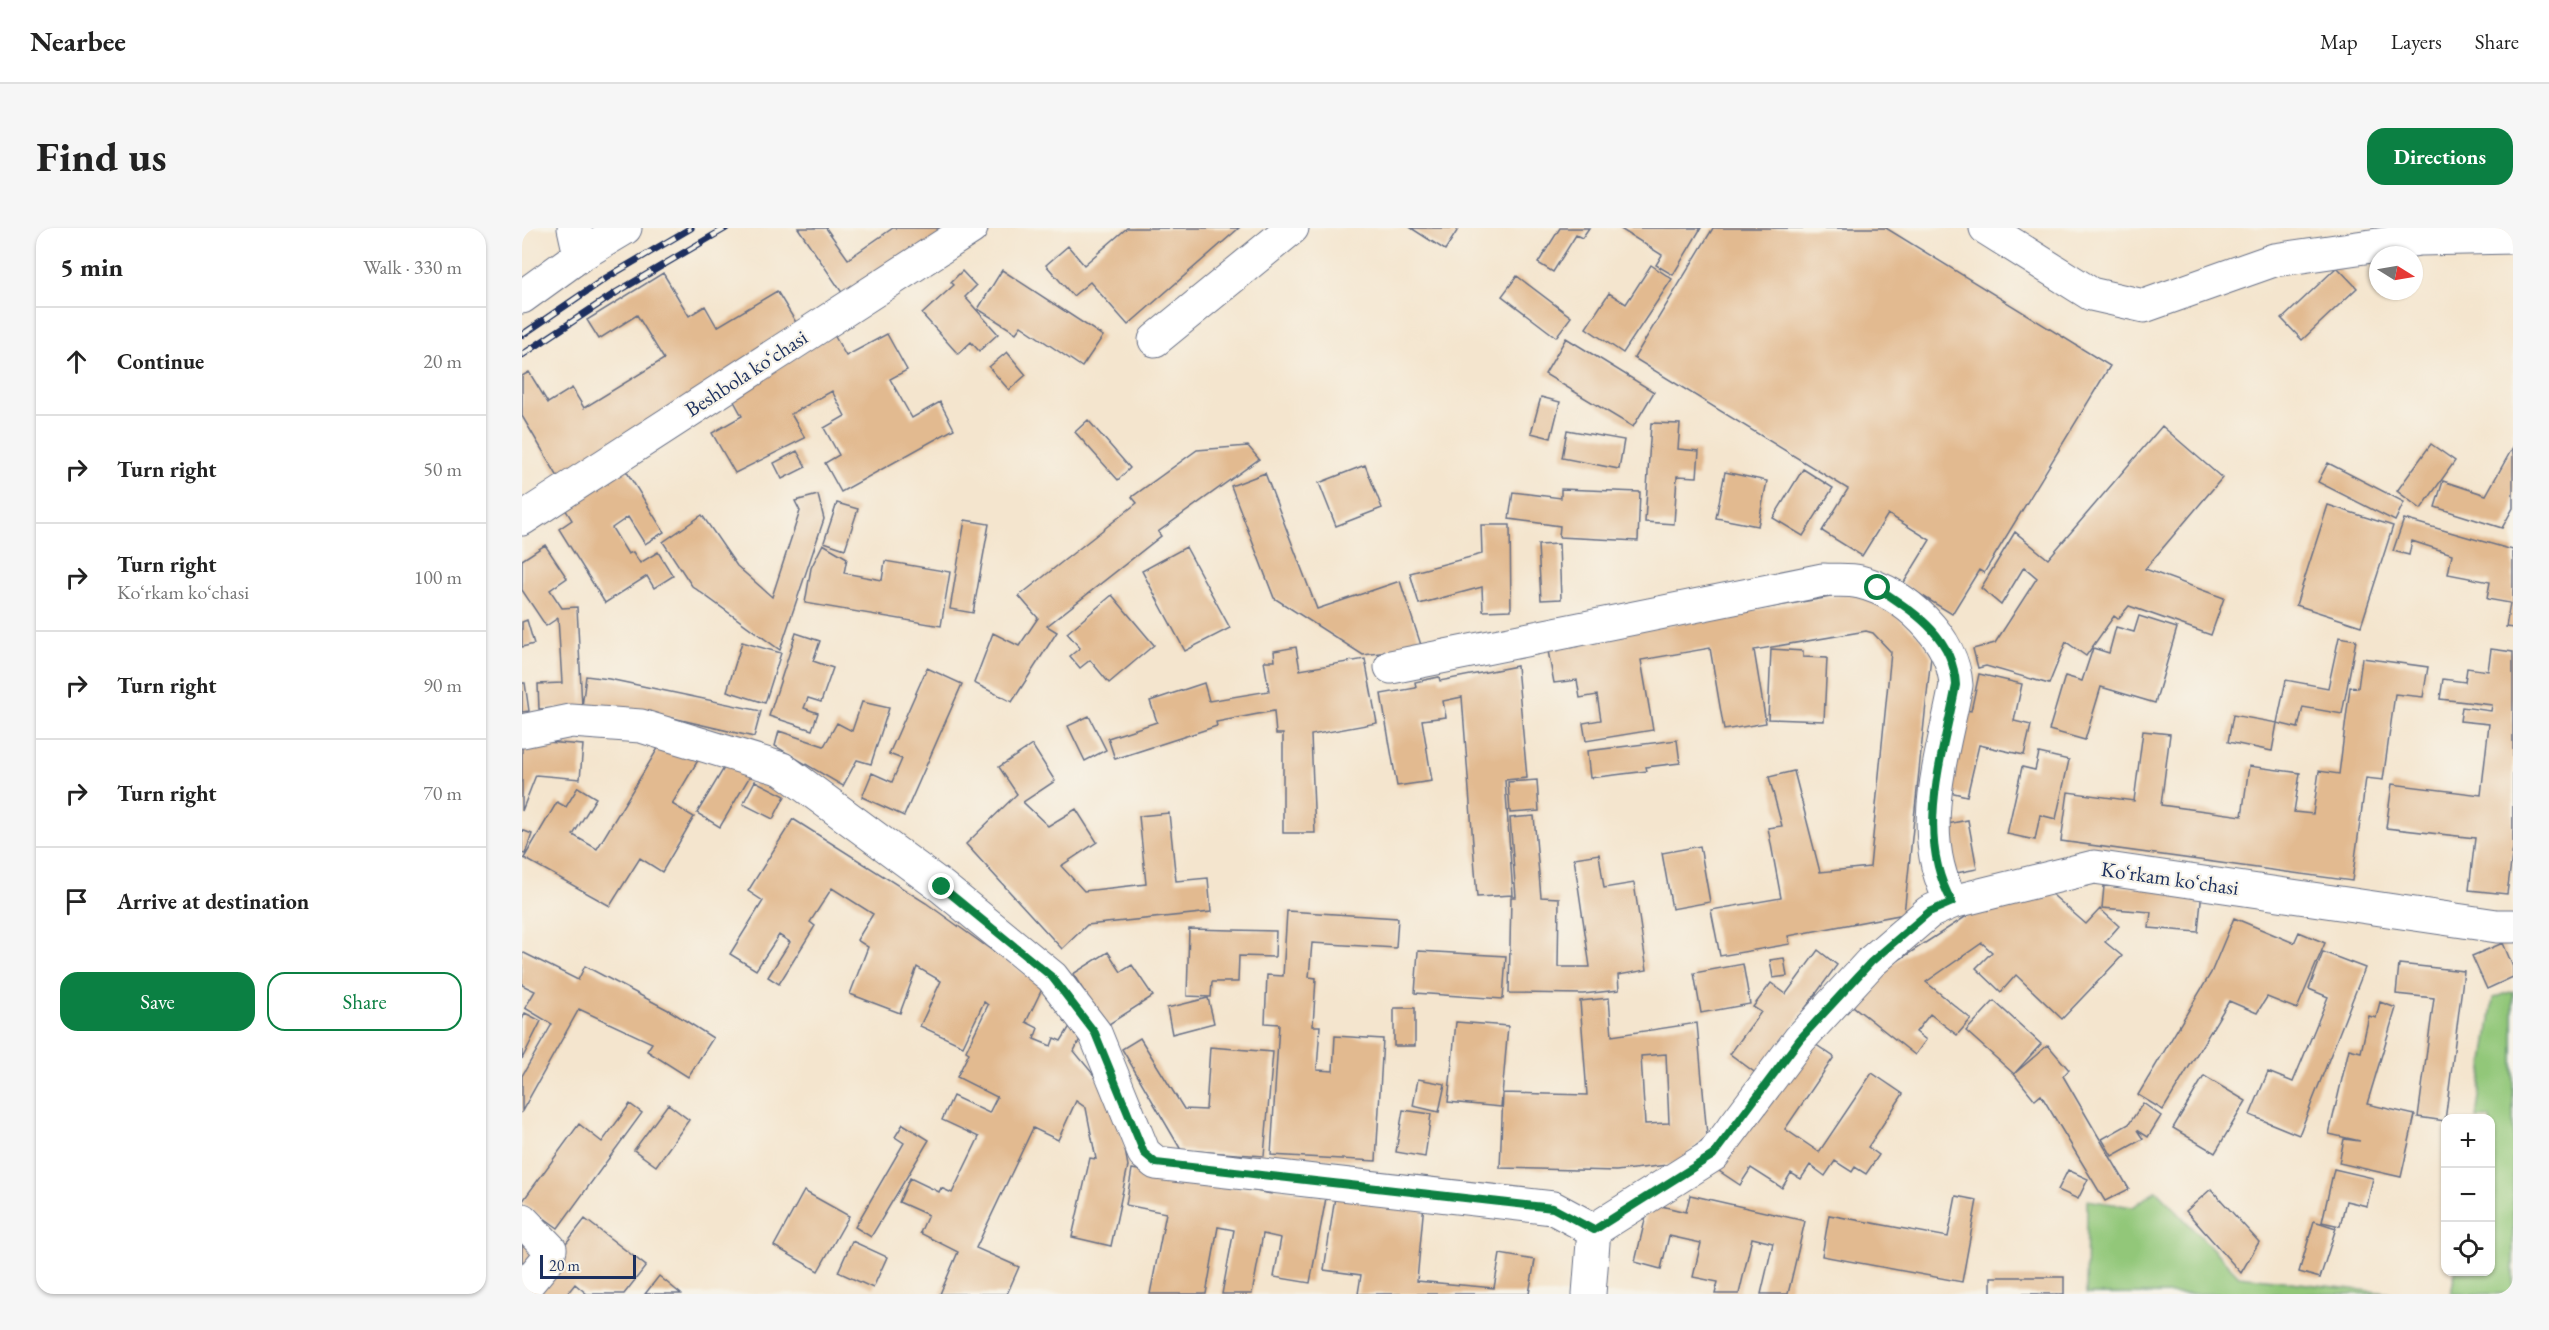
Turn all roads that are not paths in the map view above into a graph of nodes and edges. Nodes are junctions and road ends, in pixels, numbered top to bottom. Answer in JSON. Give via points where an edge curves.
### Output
{"nodes":[{"id":1,"x":625,"y":228,"type":"edge"},
{"id":2,"x":971,"y":228,"type":"edge"},
{"id":3,"x":1292,"y":228,"type":"edge"},
{"id":4,"x":1986,"y":228,"type":"edge"},
{"id":5,"x":2513,"y":237,"type":"edge"},
{"id":6,"x":577,"y":242,"type":"edge"},
{"id":7,"x":522,"y":297,"type":"edge"},
{"id":8,"x":1155,"y":340,"type":"dead end"},
{"id":9,"x":522,"y":519,"type":"edge"},
{"id":10,"x":1390,"y":667,"type":"dead end"},
{"id":11,"x":522,"y":730,"type":"edge"},
{"id":12,"x":1952,"y":902,"type":"junction"},
{"id":13,"x":2513,"y":926,"type":"edge"},
{"id":14,"x":522,"y":1220,"type":"edge"},
{"id":15,"x":1594,"y":1230,"type":"junction"},
{"id":16,"x":522,"y":1290,"type":"edge"},
{"id":17,"x":1589,"y":1294,"type":"edge"}],
"edges":[{"from":1,"to":6,"type":"street"},
{"from":2,"to":9,"type":"street","name":"Beshbola koʻchasi"},
{"from":3,"to":8,"type":"street"},
{"from":4,"to":5,"type":"street","via":[[2091,294],[2144,306],[2274,260],[2420,239]]},
{"from":6,"to":7,"type":"street"},
{"from":10,"to":12,"type":"street","via":[[1823,580],[1858,581],[1878,588],[1917,614],[1942,641],[1955,667],[1956,685],[1932,817],[1932,841],[1940,880]]},
{"from":11,"to":15,"type":"street","via":[[571,722],[641,726],[782,769],[942,887],[1052,977],[1095,1033],[1144,1153],[1156,1163],[1553,1208]]},
{"from":12,"to":13,"type":"street","name":"Koʻrkam koʻchasi","via":[[2094,867]]},
{"from":12,"to":15,"type":"street","name":"Koʻrkam koʻchasi","via":[[1929,912],[1871,962],[1800,1039],[1713,1155]]},
{"from":14,"to":16,"type":"street","via":[[550,1249],[547,1260]]},
{"from":15,"to":17,"type":"street"}]}
